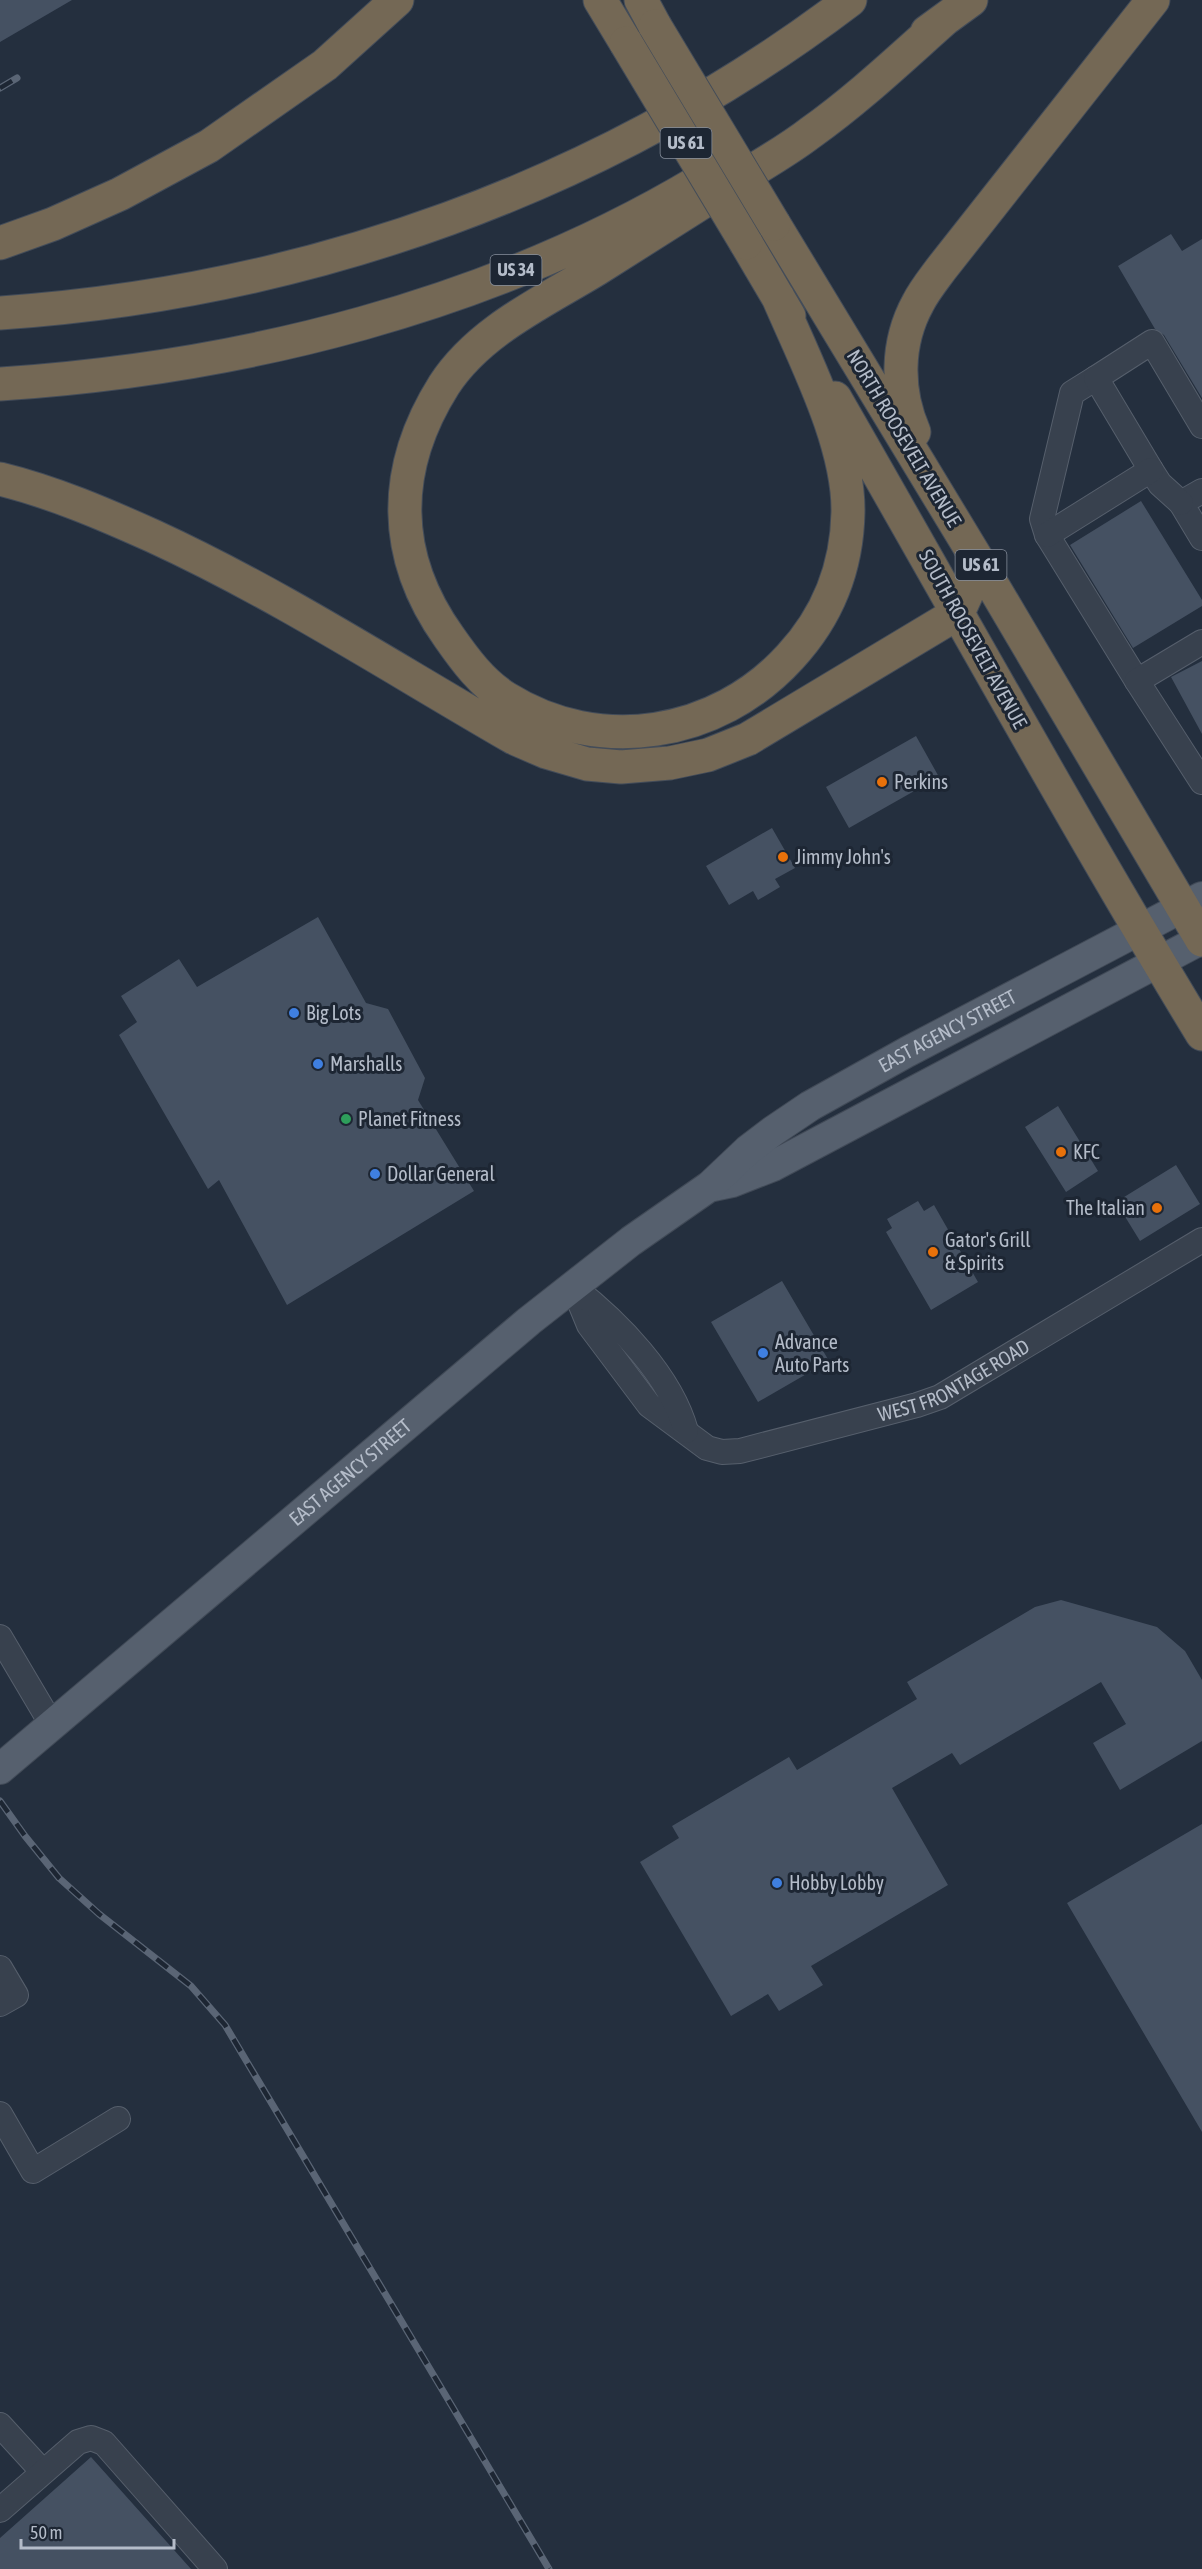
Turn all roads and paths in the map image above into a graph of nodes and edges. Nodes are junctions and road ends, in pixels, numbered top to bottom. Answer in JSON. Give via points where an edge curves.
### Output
{"nodes":[{"id":1,"x":397,"y":0,"type":"edge"},
{"id":2,"x":600,"y":0,"type":"edge"},
{"id":3,"x":850,"y":0,"type":"edge"},
{"id":4,"x":971,"y":0,"type":"edge"},
{"id":5,"x":1153,"y":0,"type":"edge"},
{"id":6,"x":648,"y":13,"type":"edge"},
{"id":7,"x":945,"y":19,"type":"junction"},
{"id":8,"x":0,"y":243,"type":"edge"},
{"id":9,"x":778,"y":297,"type":"junction"},
{"id":10,"x":0,"y":313,"type":"edge"},
{"id":11,"x":1096,"y":378,"type":"junction"},
{"id":12,"x":0,"y":384,"type":"edge"},
{"id":13,"x":1202,"y":426,"type":"edge"},
{"id":14,"x":1151,"y":470,"type":"junction"},
{"id":15,"x":0,"y":479,"type":"edge"},
{"id":16,"x":1202,"y":491,"type":"edge"},
{"id":17,"x":1181,"y":503,"type":"junction"},
{"id":18,"x":950,"y":514,"type":"junction"},
{"id":19,"x":1047,"y":535,"type":"junction"},
{"id":20,"x":1202,"y":538,"type":"edge"},
{"id":21,"x":980,"y":564,"type":"junction"},
{"id":22,"x":958,"y":613,"type":"junction"},
{"id":23,"x":1202,"y":642,"type":"edge"},
{"id":24,"x":1137,"y":681,"type":"junction"},
{"id":25,"x":1202,"y":782,"type":"edge"},
{"id":26,"x":1192,"y":902,"type":"edge"},
{"id":27,"x":1139,"y":930,"type":"junction"},
{"id":28,"x":1202,"y":939,"type":"edge"},
{"id":29,"x":1158,"y":962,"type":"junction"},
{"id":30,"x":1202,"y":1035,"type":"edge"},
{"id":31,"x":710,"y":1186,"type":"junction"},
{"id":32,"x":1202,"y":1240,"type":"edge"},
{"id":33,"x":573,"y":1286,"type":"junction"},
{"id":34,"x":0,"y":1637,"type":"edge"},
{"id":35,"x":52,"y":1725,"type":"junction"},
{"id":36,"x":0,"y":1769,"type":"edge"},
{"id":37,"x":0,"y":1968,"type":"edge"},
{"id":38,"x":0,"y":2004,"type":"edge"},
{"id":39,"x":0,"y":2114,"type":"edge"},
{"id":40,"x":118,"y":2119,"type":"dead end"},
{"id":41,"x":0,"y":2425,"type":"edge"},
{"id":42,"x":43,"y":2472,"type":"junction"},
{"id":43,"x":0,"y":2510,"type":"edge"},
{"id":44,"x":215,"y":2569,"type":"edge"}],
"edges":[{"from":1,"to":8,"type":"highway","via":[[324,65],[209,146],[120,194]]},
{"from":2,"to":9,"type":"highway","name":"SOUTH ROOSEVELT AVENUE","number":"US 61","bridge":true},
{"from":3,"to":10,"type":"highway","via":[[744,75],[667,120],[533,185],[424,228],[321,261],[222,284],[117,301]]},
{"from":4,"to":7,"type":"highway","number":"US 34"},
{"from":5,"to":18,"type":"highway","via":[[917,303],[904,339],[900,372],[904,410]]},
{"from":6,"to":18,"type":"highway","name":"NORTH ROOSEVELT AVENUE","number":"US 61","bridge":true},
{"from":7,"to":9,"type":"highway","via":[[810,133],[497,330],[470,353],[445,383],[412,456],[405,495],[405,539],[417,581],[434,616],[480,677],[505,697],[573,727],[608,732],[646,731],[685,724],[748,695],[765,682],[800,646],[826,610],[845,547],[848,510],[843,470],[825,407]]},
{"from":7,"to":12,"type":"highway","number":"US 34","via":[[777,134],[689,187],[623,222],[485,283],[410,309],[249,351],[175,365]]},
{"from":9,"to":22,"type":"highway","name":"SOUTH ROOSEVELT AVENUE","number":"US 61"},
{"from":11,"to":13,"type":"street","via":[[1152,342]]},
{"from":11,"to":14,"type":"street"},
{"from":11,"to":19,"type":"street","via":[[1072,393],[1042,519]]},
{"from":14,"to":17,"type":"street"},
{"from":14,"to":19,"type":"street"},
{"from":15,"to":22,"type":"highway","via":[[123,522],[233,574],[514,738],[587,764],[621,767],[670,763],[738,743]]},
{"from":16,"to":17,"type":"street"},
{"from":17,"to":20,"type":"street"},
{"from":18,"to":21,"type":"highway","name":"NORTH ROOSEVELT AVENUE","number":"US 61"},
{"from":19,"to":24,"type":"street"},
{"from":21,"to":22,"type":"highway"},
{"from":21,"to":26,"type":"highway","name":"NORTH ROOSEVELT AVENUE","number":"US 61"},
{"from":22,"to":27,"type":"highway","name":"SOUTH ROOSEVELT AVENUE","number":"US 61"},
{"from":23,"to":24,"type":"street"},
{"from":24,"to":25,"type":"street"},
{"from":26,"to":27,"type":"main road","name":"EAST AGENCY STREET"},
{"from":26,"to":28,"type":"highway","name":"NORTH ROOSEVELT AVENUE","number":"US 61"},
{"from":27,"to":29,"type":"highway","name":"SOUTH ROOSEVELT AVENUE","number":"US 61"},
{"from":27,"to":31,"type":"main road","name":"EAST AGENCY STREET","via":[[810,1106],[748,1150]]},
{"from":28,"to":29,"type":"main road","name":"EAST AGENCY STREET"},
{"from":29,"to":30,"type":"highway","name":"SOUTH ROOSEVELT AVENUE","number":"US 61"},
{"from":29,"to":31,"type":"main road","name":"EAST AGENCY STREET","via":[[773,1166]]},
{"from":31,"to":33,"type":"main road","name":"EAST AGENCY STREET"},
{"from":32,"to":33,"type":"street","name":"WEST FRONTAGE ROAD","via":[[940,1397],[740,1451],[707,1448],[686,1431],[681,1411],[665,1385],[618,1326]]},
{"from":33,"to":35,"type":"main road","name":"EAST AGENCY STREET"},
{"from":34,"to":35,"type":"street"},
{"from":35,"to":36,"type":"main road","name":"EAST AGENCY STREET"},
{"from":37,"to":38,"type":"street","via":[[16,1995]]},
{"from":39,"to":40,"type":"street","via":[[33,2171]]},
{"from":41,"to":42,"type":"street"},
{"from":42,"to":43,"type":"street"},
{"from":42,"to":44,"type":"street","via":[[78,2442],[91,2439],[104,2443]]}]}
